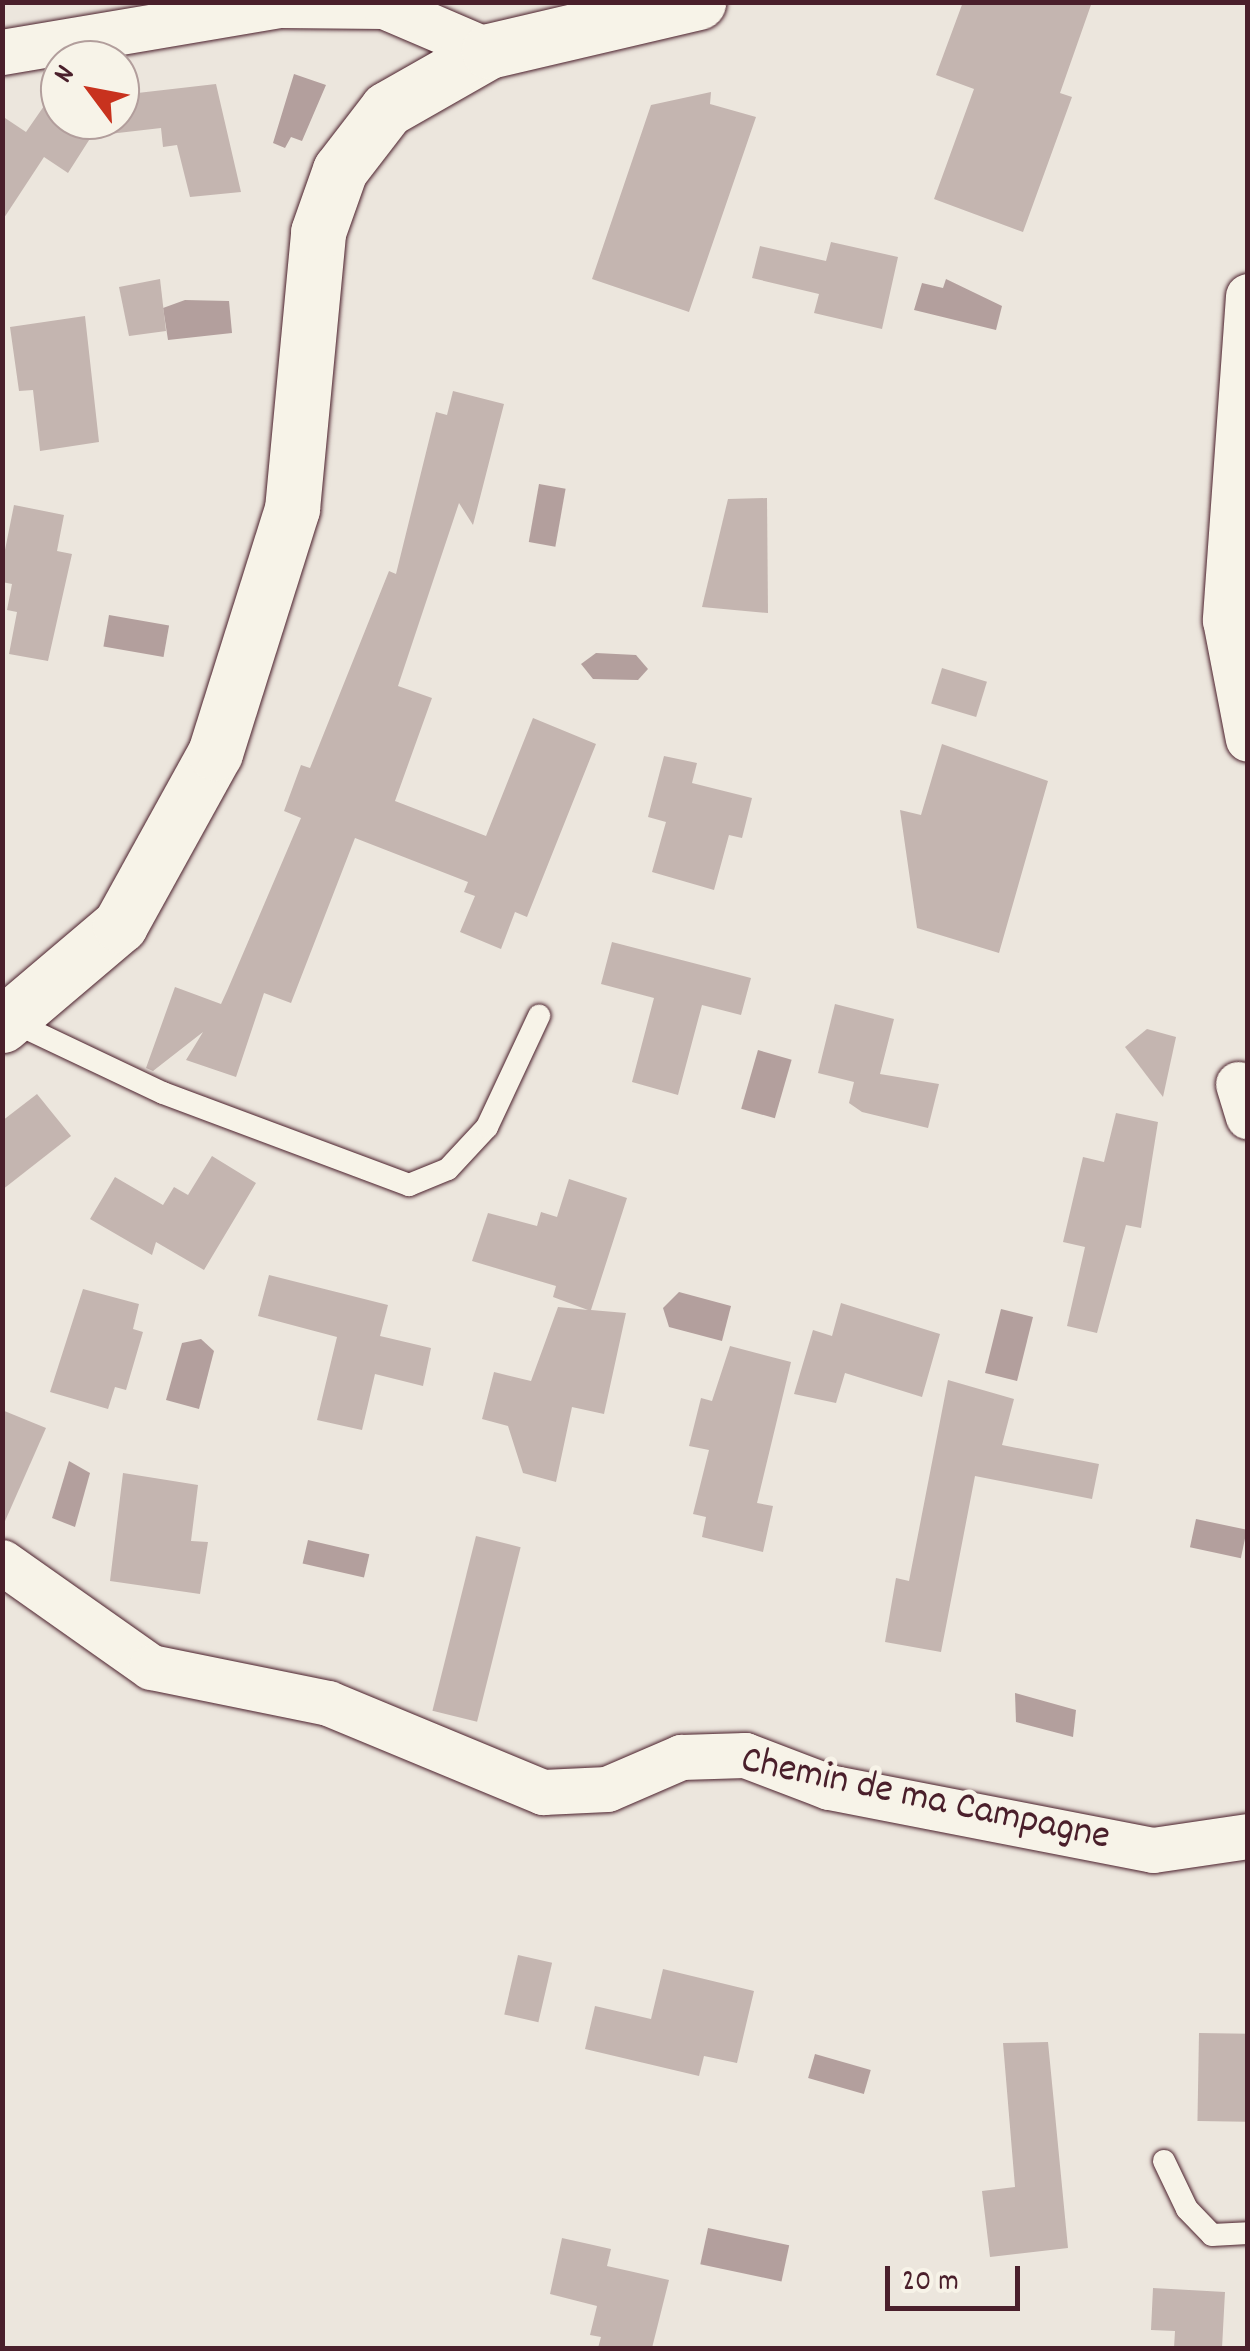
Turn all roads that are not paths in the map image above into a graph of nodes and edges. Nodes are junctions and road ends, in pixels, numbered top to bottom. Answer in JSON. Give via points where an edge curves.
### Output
{"nodes":[{"id":1,"x":698,"y":2,"type":"edge"},
{"id":2,"x":479,"y":27,"type":"edge"},
{"id":3,"x":2,"y":52,"type":"edge"},
{"id":4,"x":1248,"y":296,"type":"edge"},
{"id":5,"x":1248,"y":739,"type":"edge"},
{"id":6,"x":539,"y":1016,"type":"dead end"},
{"id":7,"x":6,"y":1022,"type":"edge"},
{"id":8,"x":2,"y":1562,"type":"edge"},
{"id":9,"x":1248,"y":1836,"type":"edge"},
{"id":10,"x":1164,"y":2161,"type":"dead end"},
{"id":11,"x":1248,"y":2233,"type":"edge"}],
"edges":[{"from":1,"to":2,"type":"street"},
{"from":2,"to":3,"type":"street","via":[[384,6],[279,4]]},
{"from":2,"to":7,"type":"street","via":[[387,109],[340,170],[318,232],[292,509],[215,753],[120,925]]},
{"from":4,"to":5,"type":"street","via":[[1225,620]]},
{"from":6,"to":7,"type":"lane","via":[[487,1126],[448,1169],[409,1185],[163,1093]]},
{"from":8,"to":9,"type":"street","name":"Chemin de ma Campagne","via":[[151,1667],[328,1703],[543,1792],[607,1790],[681,1757],[745,1755],[829,1787],[1154,1850]]},
{"from":10,"to":11,"type":"lane","via":[[1187,2209],[1212,2235]]}]}
